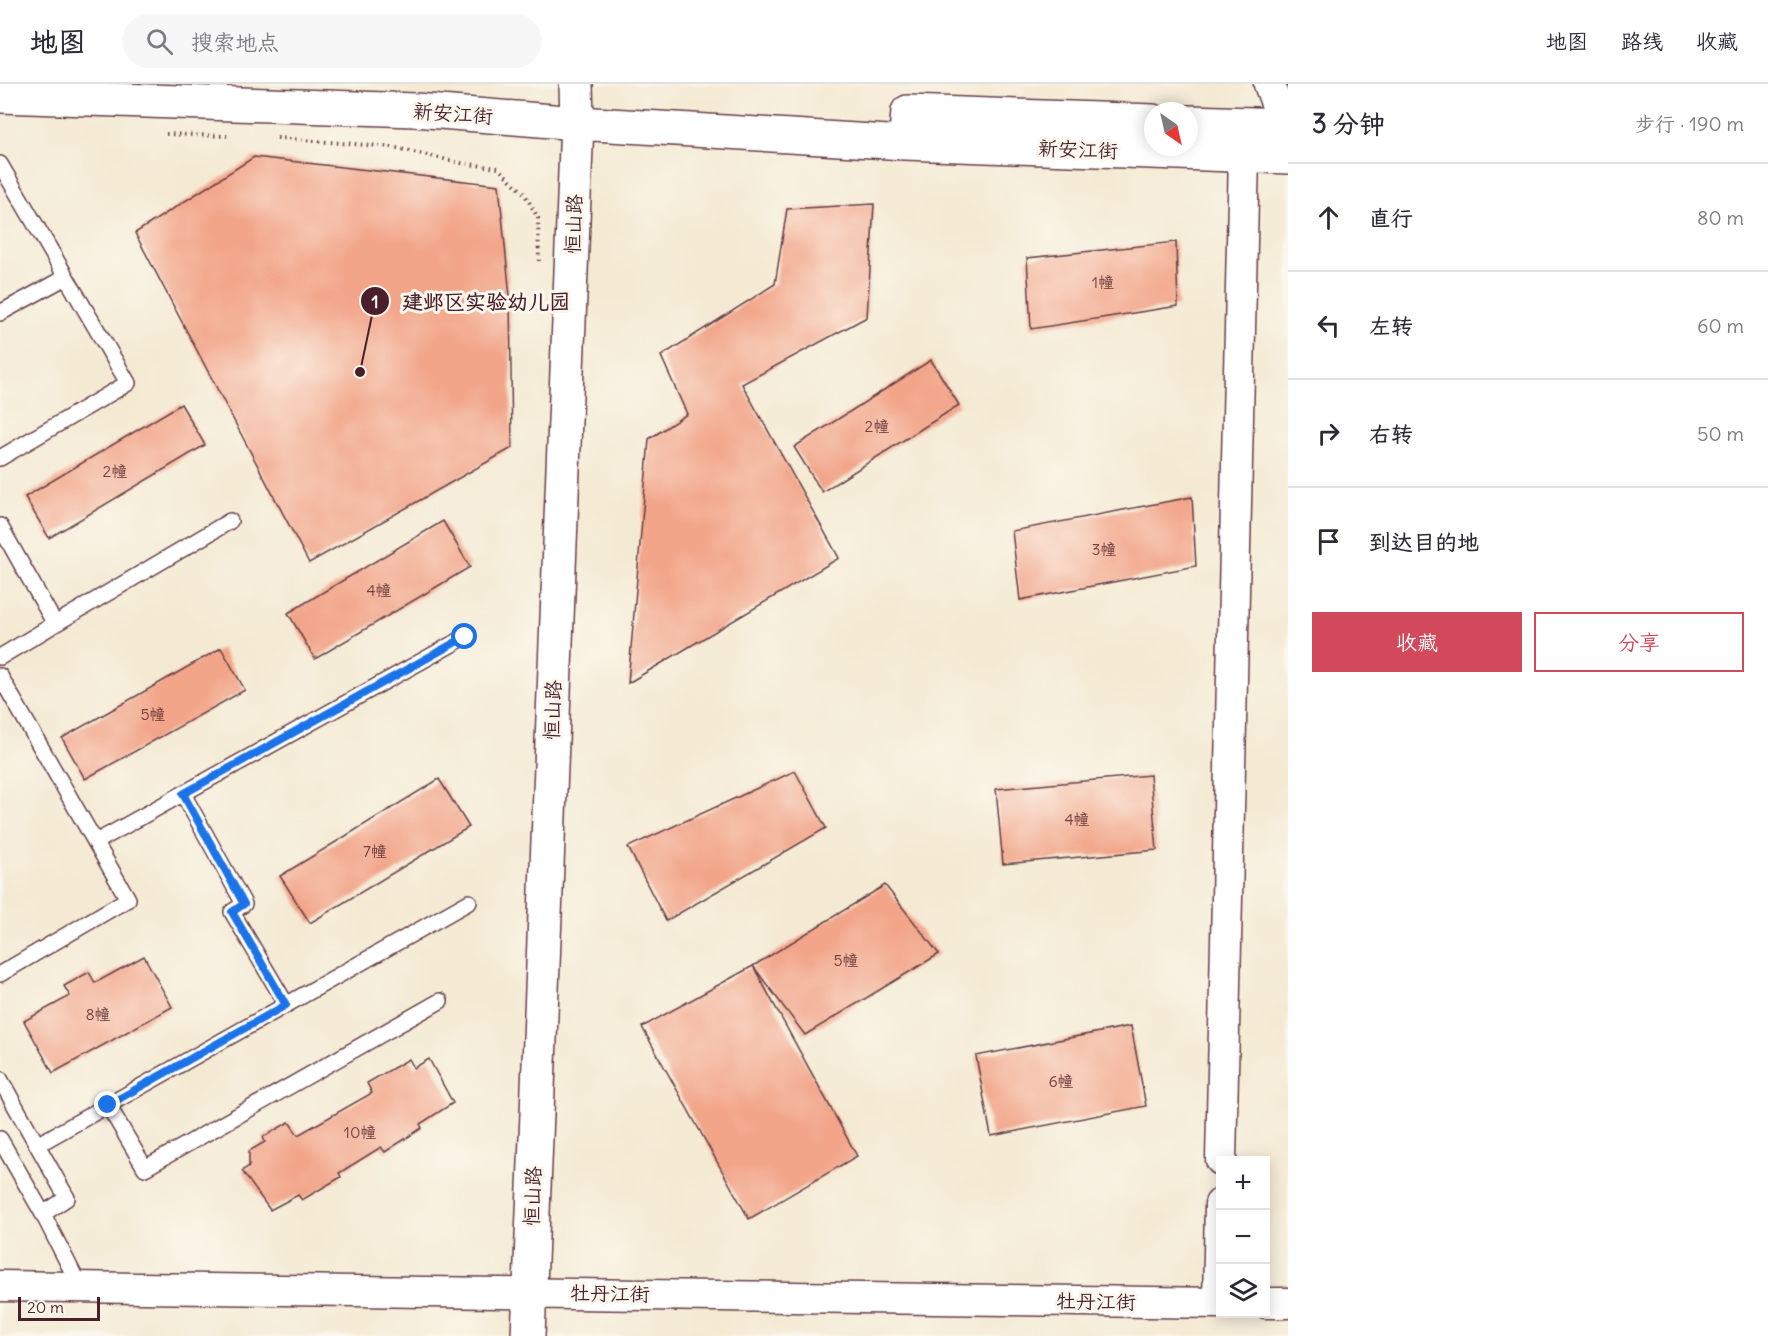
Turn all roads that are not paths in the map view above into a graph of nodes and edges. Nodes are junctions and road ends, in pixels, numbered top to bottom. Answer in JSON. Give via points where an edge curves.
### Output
{"nodes":[{"id":1,"x":576,"y":84,"type":"edge"},
{"id":2,"x":1269,"y":84,"type":"edge"},
{"id":3,"x":0,"y":96,"type":"edge"},
{"id":4,"x":1144,"y":121,"type":"edge"},
{"id":5,"x":1198,"y":122,"type":"edge"},
{"id":6,"x":577,"y":123,"type":"junction"},
{"id":7,"x":1286,"y":125,"type":"edge"},
{"id":8,"x":905,"y":142,"type":"junction"},
{"id":9,"x":1244,"y":155,"type":"junction"},
{"id":10,"x":1288,"y":157,"type":"edge"},
{"id":11,"x":0,"y":164,"type":"edge"},
{"id":12,"x":66,"y":277,"type":"junction"},
{"id":13,"x":0,"y":313,"type":"edge"},
{"id":14,"x":0,"y":458,"type":"edge"},
{"id":15,"x":230,"y":521,"type":"dead end"},
{"id":16,"x":0,"y":526,"type":"edge"},
{"id":17,"x":5,"y":547,"type":"edge"},
{"id":18,"x":55,"y":624,"type":"junction"},
{"id":19,"x":465,"y":637,"type":"dead end"},
{"id":20,"x":0,"y":657,"type":"edge"},
{"id":21,"x":0,"y":676,"type":"edge"},
{"id":22,"x":183,"y":794,"type":"junction"},
{"id":23,"x":96,"y":842,"type":"junction"},
{"id":24,"x":469,"y":902,"type":"dead end"},
{"id":25,"x":0,"y":974,"type":"edge"},
{"id":26,"x":440,"y":1001,"type":"dead end"},
{"id":27,"x":286,"y":1005,"type":"junction"},
{"id":28,"x":0,"y":1079,"type":"edge"},
{"id":29,"x":108,"y":1105,"type":"junction"},
{"id":30,"x":0,"y":1139,"type":"edge"},
{"id":31,"x":37,"y":1145,"type":"junction"},
{"id":32,"x":1221,"y":1156,"type":"edge"},
{"id":33,"x":1221,"y":1210,"type":"edge"},
{"id":34,"x":43,"y":1214,"type":"junction"},
{"id":35,"x":1220,"y":1264,"type":"edge"},
{"id":36,"x":0,"y":1286,"type":"edge"},
{"id":37,"x":80,"y":1287,"type":"junction"},
{"id":38,"x":528,"y":1291,"type":"junction"},
{"id":39,"x":1216,"y":1303,"type":"edge"},
{"id":40,"x":1270,"y":1303,"type":"edge"},
{"id":41,"x":1288,"y":1303,"type":"edge"},
{"id":42,"x":528,"y":1336,"type":"edge"}],
"edges":[{"from":1,"to":6,"type":"street","name":"恒山路"},
{"from":2,"to":7,"type":"street"},
{"from":3,"to":6,"type":"street","name":"新安江街","via":[[415,110]]},
{"from":4,"to":8,"type":"street","name":"新安江街","via":[[908,112]]},
{"from":5,"to":7,"type":"street"},
{"from":6,"to":8,"type":"street","name":"新安江街"},
{"from":6,"to":38,"type":"street","name":"恒山路"},
{"from":8,"to":9,"type":"street","name":"新安江街"},
{"from":9,"to":10,"type":"street","name":"新安江街"},
{"from":9,"to":32,"type":"street"},
{"from":11,"to":12,"type":"lane"},
{"from":12,"to":13,"type":"lane"},
{"from":12,"to":14,"type":"lane","via":[[128,383]]},
{"from":15,"to":18,"type":"lane"},
{"from":16,"to":17,"type":"lane"},
{"from":17,"to":18,"type":"lane"},
{"from":18,"to":20,"type":"lane"},
{"from":19,"to":22,"type":"lane"},
{"from":21,"to":23,"type":"lane"},
{"from":22,"to":23,"type":"lane"},
{"from":22,"to":27,"type":"lane","via":[[244,904],[232,912]]},
{"from":23,"to":25,"type":"lane","via":[[128,898]]},
{"from":24,"to":27,"type":"lane"},
{"from":26,"to":29,"type":"lane","via":[[145,1168]]},
{"from":27,"to":29,"type":"lane"},
{"from":28,"to":31,"type":"lane"},
{"from":29,"to":31,"type":"lane"},
{"from":30,"to":34,"type":"lane"},
{"from":31,"to":34,"type":"lane","via":[[67,1198]]},
{"from":33,"to":35,"type":"street"},
{"from":34,"to":37,"type":"lane"},
{"from":36,"to":37,"type":"street","name":"牡丹江街"},
{"from":37,"to":38,"type":"street","name":"牡丹江街"},
{"from":38,"to":39,"type":"street","name":"牡丹江街"},
{"from":38,"to":42,"type":"street","name":"恒山路"},
{"from":40,"to":41,"type":"street"}]}
